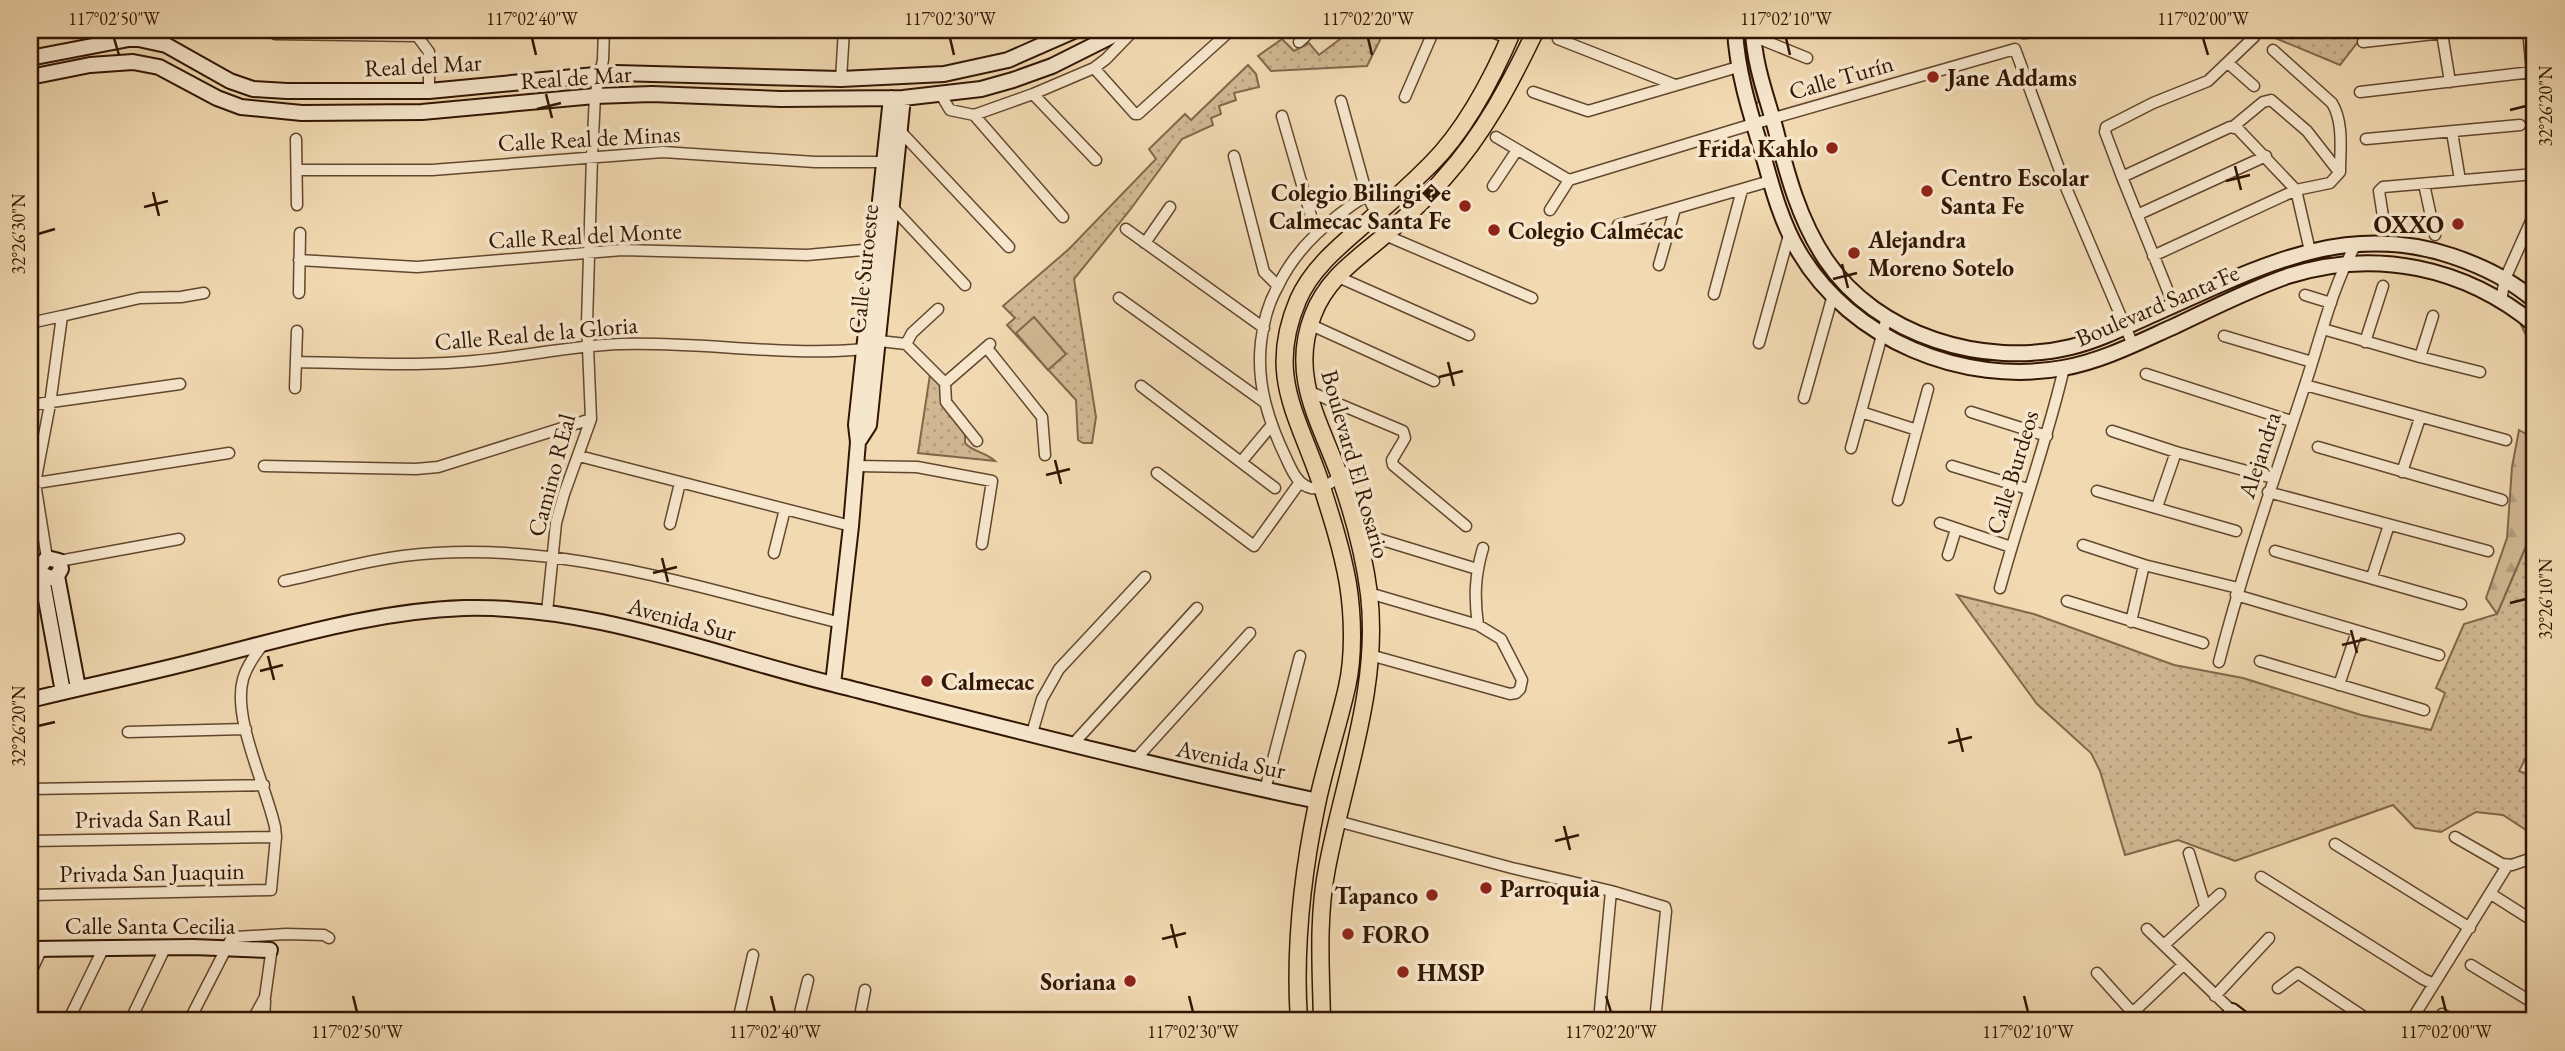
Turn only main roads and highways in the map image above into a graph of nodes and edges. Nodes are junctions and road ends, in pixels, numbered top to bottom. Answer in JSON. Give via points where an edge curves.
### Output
{"nodes":[{"id":1,"x":1536,"y":30,"type":"edge"},
{"id":2,"x":1511,"y":34,"type":"edge"},
{"id":3,"x":1298,"y":931,"type":"junction"},
{"id":4,"x":1321,"y":933,"type":"junction"},
{"id":5,"x":1298,"y":1021,"type":"edge"},
{"id":6,"x":1322,"y":1021,"type":"edge"}],
"edges":[{"from":1,"to":4,"type":"main road","name":"Boulevard El Rosario","via":[[1480,132],[1444,178],[1336,276],[1309,324],[1303,357],[1307,390],[1340,477],[1369,593],[1368,684],[1327,870]]},
{"from":2,"to":3,"type":"main road","name":"Boulevard El Rosario","via":[[1463,126],[1431,164],[1324,261],[1298,298],[1288,329],[1286,388],[1348,584],[1350,653],[1348,685],[1304,867]]},
{"from":3,"to":4,"type":"main road"},
{"from":3,"to":5,"type":"main road","name":"Boulevard El Rosario"},
{"from":4,"to":6,"type":"main road","name":"Boulevard El Rosario"}]}
